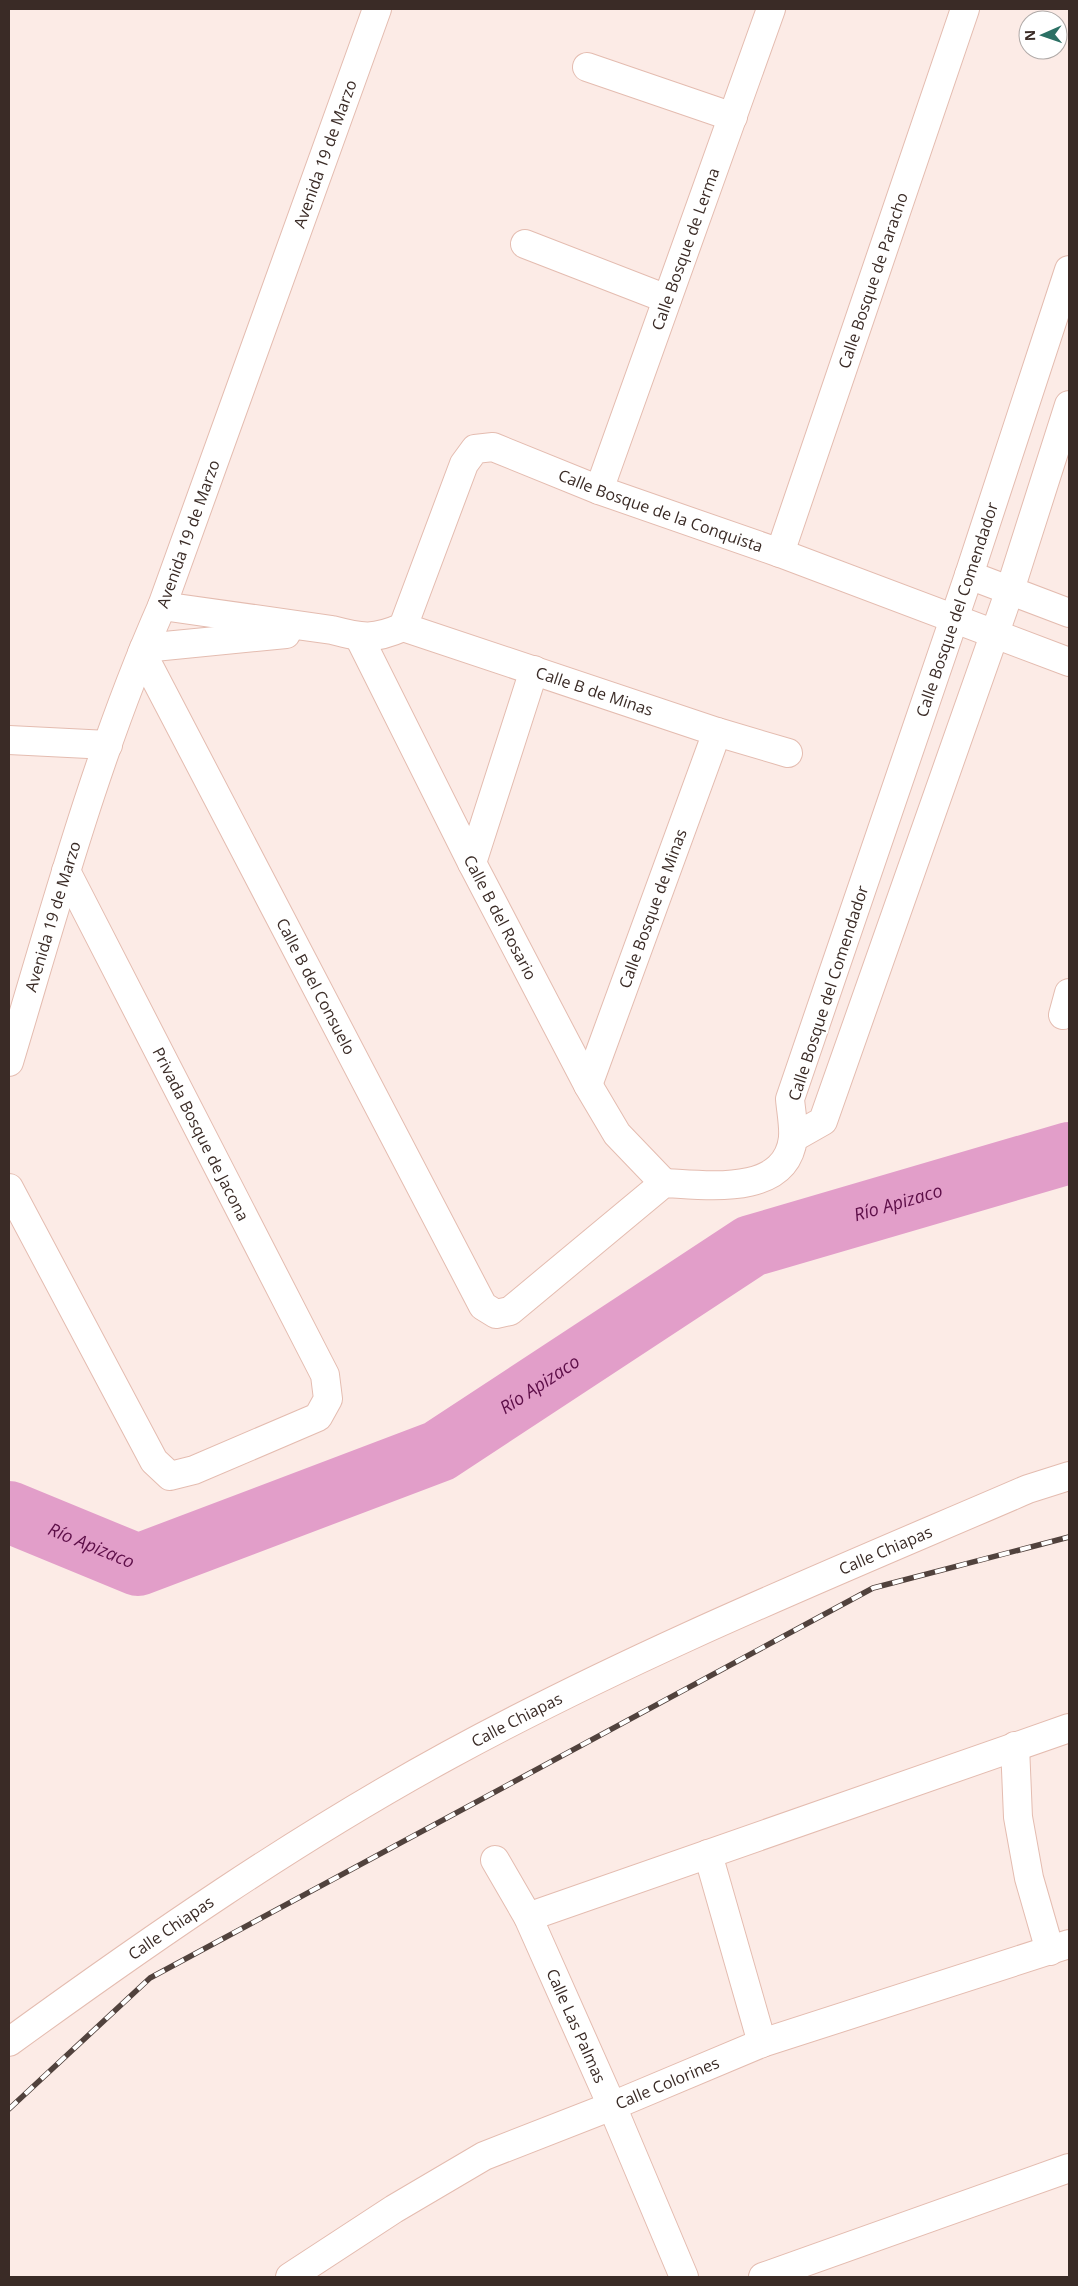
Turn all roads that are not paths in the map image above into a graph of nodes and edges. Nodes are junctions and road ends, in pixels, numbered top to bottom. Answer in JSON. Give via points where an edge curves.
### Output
{"nodes":[{"id":1,"x":377,"y":9,"type":"edge"},
{"id":2,"x":771,"y":9,"type":"edge"},
{"id":3,"x":965,"y":9,"type":"edge"},
{"id":4,"x":587,"y":67,"type":"dead end"},
{"id":5,"x":733,"y":117,"type":"junction"},
{"id":6,"x":525,"y":244,"type":"dead end"},
{"id":7,"x":1069,"y":270,"type":"edge"},
{"id":8,"x":667,"y":298,"type":"junction"},
{"id":9,"x":1069,"y":405,"type":"edge"},
{"id":10,"x":599,"y":490,"type":"junction"},
{"id":11,"x":780,"y":553,"type":"junction"},
{"id":12,"x":969,"y":575,"type":"junction"},
{"id":13,"x":1010,"y":590,"type":"junction"},
{"id":14,"x":162,"y":606,"type":"junction"},
{"id":15,"x":1069,"y":613,"type":"edge"},
{"id":16,"x":954,"y":617,"type":"junction"},
{"id":17,"x":403,"y":626,"type":"junction"},
{"id":18,"x":332,"y":630,"type":"junction"},
{"id":19,"x":994,"y":634,"type":"junction"},
{"id":20,"x":359,"y":637,"type":"junction"},
{"id":21,"x":143,"y":650,"type":"junction"},
{"id":22,"x":1069,"y":662,"type":"edge"},
{"id":23,"x":534,"y":670,"type":"junction"},
{"id":24,"x":717,"y":732,"type":"junction"},
{"id":25,"x":9,"y":740,"type":"edge"},
{"id":26,"x":108,"y":745,"type":"junction"},
{"id":27,"x":788,"y":753,"type":"dead end"},
{"id":28,"x":472,"y":863,"type":"junction"},
{"id":29,"x":66,"y":871,"type":"junction"},
{"id":30,"x":9,"y":1062,"type":"edge"},
{"id":31,"x":588,"y":1085,"type":"junction"},
{"id":32,"x":793,"y":1138,"type":"junction"},
{"id":33,"x":664,"y":1183,"type":"junction"},
{"id":34,"x":9,"y":1188,"type":"edge"},
{"id":35,"x":1069,"y":1476,"type":"edge"},
{"id":36,"x":1069,"y":1728,"type":"edge"},
{"id":37,"x":1015,"y":1746,"type":"junction"},
{"id":38,"x":708,"y":1854,"type":"junction"},
{"id":39,"x":495,"y":1860,"type":"dead end"},
{"id":40,"x":528,"y":1917,"type":"junction"},
{"id":41,"x":1060,"y":1948,"type":"edge"},
{"id":42,"x":9,"y":2042,"type":"edge"},
{"id":43,"x":762,"y":2043,"type":"junction"},
{"id":44,"x":612,"y":2106,"type":"junction"},
{"id":45,"x":1069,"y":2168,"type":"edge"},
{"id":46,"x":290,"y":2277,"type":"edge"},
{"id":47,"x":684,"y":2277,"type":"edge"},
{"id":48,"x":763,"y":2277,"type":"edge"}],
"edges":[{"from":1,"to":14,"type":"street","name":"Avenida 19 de Marzo"},
{"from":2,"to":5,"type":"street","name":"Calle Bosque de Lerma"},
{"from":3,"to":11,"type":"street","name":"Calle Bosque de Paracho"},
{"from":4,"to":5,"type":"street"},
{"from":5,"to":8,"type":"street","name":"Calle Bosque de Lerma"},
{"from":6,"to":8,"type":"street"},
{"from":7,"to":12,"type":"street","name":"Calle Bosque del Comendador"},
{"from":8,"to":10,"type":"street","name":"Calle Bosque de Lerma"},
{"from":9,"to":13,"type":"street"},
{"from":10,"to":11,"type":"street","name":"Calle Bosque de la Conquista"},
{"from":10,"to":17,"type":"street","name":"Calle Bosque de la Conquista","via":[[493,447],[475,450],[464,464]]},
{"from":11,"to":16,"type":"street","name":"Calle Bosque de la Conquista"},
{"from":12,"to":13,"type":"street"},
{"from":12,"to":16,"type":"street","name":"Calle Bosque del Comendador"},
{"from":13,"to":15,"type":"street"},
{"from":13,"to":19,"type":"street"},
{"from":14,"to":18,"type":"street"},
{"from":14,"to":21,"type":"street","name":"Avenida 19 de Marzo"},
{"from":16,"to":19,"type":"street","name":"Calle Bosque de la Conquista"},
{"from":16,"to":32,"type":"street","name":"Calle Bosque del Comendador","via":[[790,1099]]},
{"from":17,"to":20,"type":"street","via":[[384,635]]},
{"from":17,"to":23,"type":"street","name":"Calle B de Minas"},
{"from":18,"to":20,"type":"street"},
{"from":18,"to":21,"type":"street"},
{"from":19,"to":22,"type":"street","name":"Calle Bosque de la Conquista"},
{"from":19,"to":32,"type":"street","via":[[823,1121]]},
{"from":20,"to":28,"type":"street","name":"Calle B del Rosario"},
{"from":21,"to":26,"type":"street","name":"Avenida 19 de Marzo"},
{"from":21,"to":33,"type":"street","name":"Calle B del Consuelo","via":[[483,1306],[496,1314],[510,1311]]},
{"from":23,"to":24,"type":"street","name":"Calle B de Minas"},
{"from":23,"to":28,"type":"street"},
{"from":24,"to":27,"type":"street","name":"Calle B de Minas"},
{"from":24,"to":31,"type":"street","name":"Calle Bosque de Minas"},
{"from":25,"to":26,"type":"street"},
{"from":26,"to":29,"type":"street","name":"Avenida 19 de Marzo"},
{"from":28,"to":31,"type":"street","name":"Calle B del Rosario"},
{"from":29,"to":30,"type":"street","name":"Avenida 19 de Marzo"},
{"from":29,"to":34,"type":"street","name":"Privada Bosque de Jacona","via":[[325,1375],[328,1399],[318,1417],[194,1470],[170,1476],[154,1461]]},
{"from":31,"to":33,"type":"street","name":"Calle B del Rosario","via":[[617,1134]]},
{"from":32,"to":33,"type":"street","via":[[784,1162],[760,1180],[728,1187]]},
{"from":35,"to":42,"type":"street","name":"Calle Chiapas","via":[[1028,1489],[762,1603],[608,1673],[448,1755],[286,1850]]},
{"from":36,"to":37,"type":"street"},
{"from":37,"to":38,"type":"street"},
{"from":37,"to":41,"type":"street","via":[[1018,1817],[1029,1878]]},
{"from":38,"to":40,"type":"street"},
{"from":38,"to":43,"type":"street"},
{"from":39,"to":40,"type":"street","name":"Calle Las Palmas"},
{"from":40,"to":44,"type":"street","name":"Calle Las Palmas"},
{"from":41,"to":43,"type":"street","name":"Calle Colorines"},
{"from":43,"to":44,"type":"street","name":"Calle Colorines"},
{"from":44,"to":46,"type":"street","name":"Calle Colorines","via":[[484,2156],[394,2209]]},
{"from":44,"to":47,"type":"street","name":"Calle Las Palmas"},
{"from":45,"to":48,"type":"street"}]}
